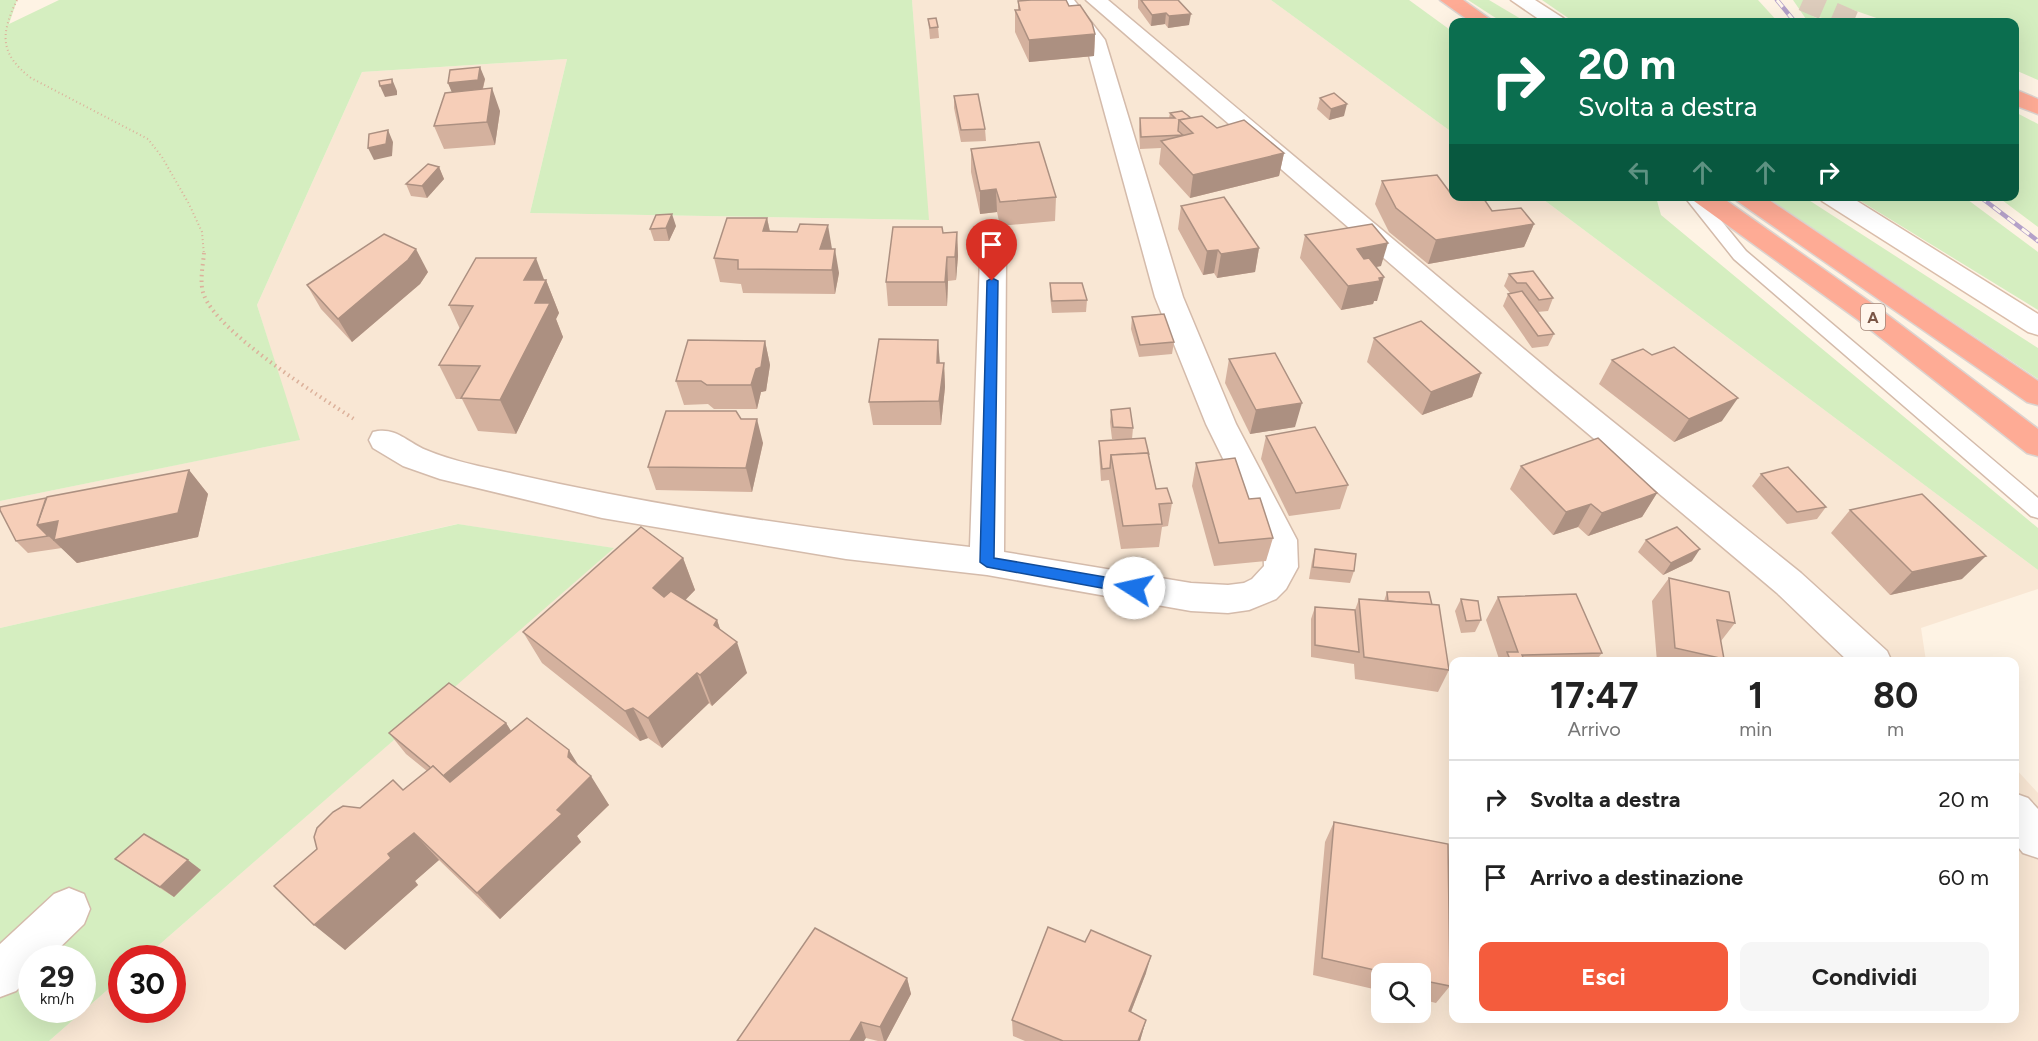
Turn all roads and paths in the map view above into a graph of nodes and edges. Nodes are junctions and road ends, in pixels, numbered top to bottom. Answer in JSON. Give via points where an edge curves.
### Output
{"nodes":[{"id":1,"x":17,"y":0,"type":"edge"},
{"id":2,"x":1064,"y":0,"type":"edge"},
{"id":3,"x":1096,"y":0,"type":"edge"},
{"id":4,"x":1432,"y":0,"type":"edge"},
{"id":5,"x":1450,"y":0,"type":"edge"},
{"id":6,"x":1521,"y":0,"type":"edge"},
{"id":7,"x":1457,"y":18,"type":"edge"},
{"id":8,"x":1478,"y":18,"type":"edge"},
{"id":9,"x":1550,"y":18,"type":"edge"},
{"id":10,"x":2019,"y":97,"type":"edge"},
{"id":11,"x":2038,"y":106,"type":"edge"},
{"id":12,"x":1696,"y":201,"type":"edge"},
{"id":13,"x":1710,"y":201,"type":"edge"},
{"id":14,"x":1753,"y":201,"type":"edge"},
{"id":15,"x":1840,"y":201,"type":"edge"},
{"id":16,"x":993,"y":258,"type":"dead end"},
{"id":17,"x":2038,"y":326,"type":"edge"},
{"id":18,"x":2038,"y":395,"type":"edge"},
{"id":19,"x":384,"y":441,"type":"joint"},
{"id":20,"x":2038,"y":445,"type":"edge"},
{"id":21,"x":2038,"y":510,"type":"edge"},
{"id":22,"x":987,"y":562,"type":"junction"},
{"id":23,"x":1869,"y":657,"type":"edge"},
{"id":24,"x":2019,"y":817,"type":"edge"},
{"id":25,"x":2038,"y":839,"type":"edge"},
{"id":26,"x":69,"y":909,"type":"dead end"},
{"id":27,"x":0,"y":975,"type":"edge"}],
"edges":[{"from":1,"to":19,"type":"path","via":[[4,35],[8,57],[27,76],[149,139],[187,197],[204,240],[204,296],[215,311],[281,369]]},
{"from":2,"to":22,"type":"street","via":[[1095,40],[1168,297],[1221,424],[1280,540],[1281,567],[1264,589],[1228,599],[1191,597]]},
{"from":3,"to":23,"type":"street","via":[[1545,382],[1789,583]]},
{"from":4,"to":7,"type":"highway"},
{"from":5,"to":8,"type":"highway"},
{"from":6,"to":9,"type":"street"},
{"from":10,"to":11,"type":"highway"},
{"from":12,"to":21,"type":"lane","via":[[1740,255]]},
{"from":13,"to":20,"type":"highway","number":"A","via":[[1867,313]]},
{"from":14,"to":18,"type":"highway"},
{"from":15,"to":17,"type":"street"},
{"from":16,"to":22,"type":"street"},
{"from":19,"to":22,"type":"street","via":[[414,458],[451,471],[602,506],[846,546]]},
{"from":24,"to":25,"type":"street"},
{"from":26,"to":27,"type":"street"}]}
